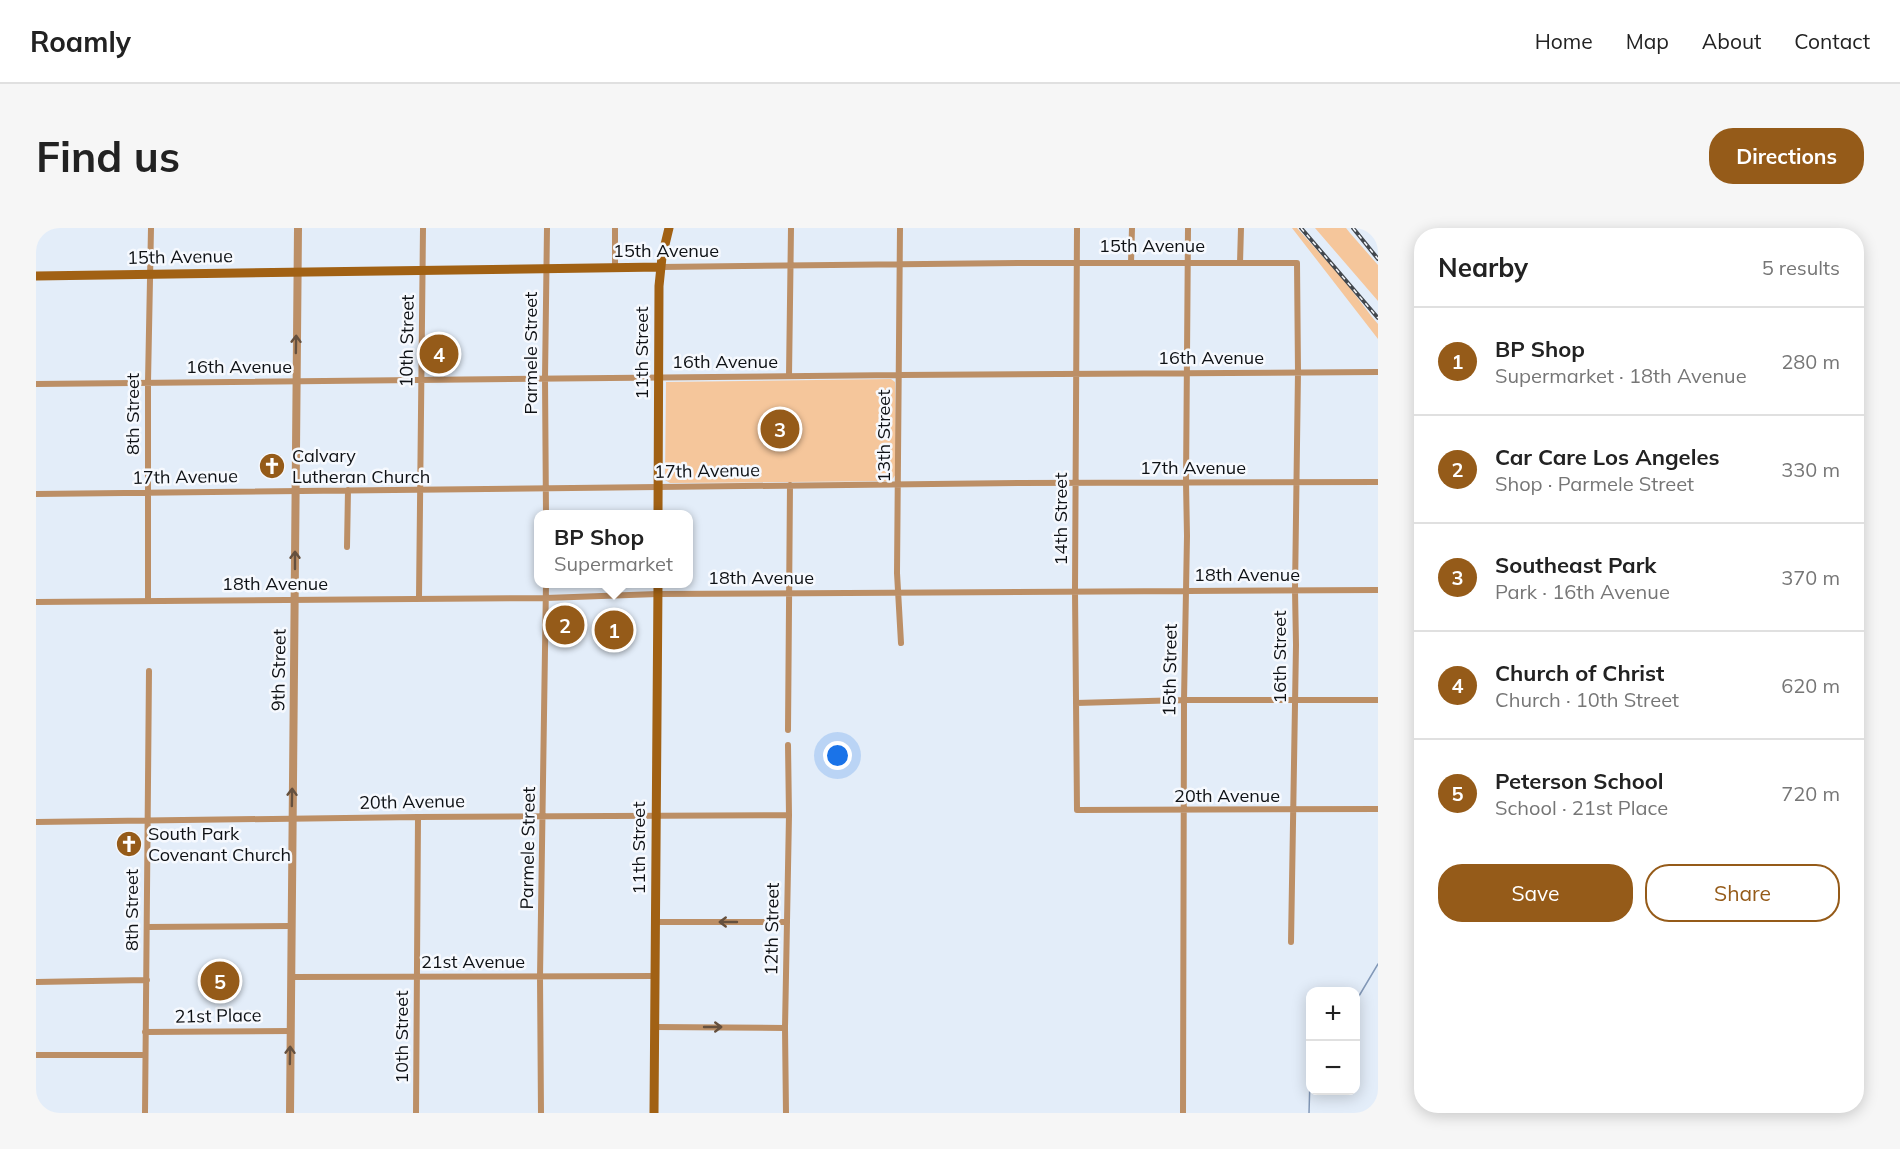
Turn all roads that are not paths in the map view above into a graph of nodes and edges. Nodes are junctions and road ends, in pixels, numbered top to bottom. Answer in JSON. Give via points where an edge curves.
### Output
{"nodes":[{"id":1,"x":151,"y":228,"type":"edge"},
{"id":2,"x":298,"y":228,"type":"edge"},
{"id":3,"x":423,"y":228,"type":"edge"},
{"id":4,"x":547,"y":228,"type":"edge"},
{"id":5,"x":615,"y":228,"type":"edge"},
{"id":6,"x":669,"y":228,"type":"edge"},
{"id":7,"x":791,"y":228,"type":"edge"},
{"id":8,"x":900,"y":228,"type":"edge"},
{"id":9,"x":1077,"y":228,"type":"edge"},
{"id":10,"x":1132,"y":228,"type":"edge"},
{"id":11,"x":1188,"y":228,"type":"edge"},
{"id":12,"x":1241,"y":228,"type":"edge"},
{"id":13,"x":1187,"y":262,"type":"junction"},
{"id":14,"x":1077,"y":263,"type":"junction"},
{"id":15,"x":1131,"y":263,"type":"junction"},
{"id":16,"x":1240,"y":263,"type":"junction"},
{"id":17,"x":1297,"y":263,"type":"joint"},
{"id":18,"x":900,"y":265,"type":"junction"},
{"id":19,"x":790,"y":266,"type":"junction"},
{"id":20,"x":615,"y":267,"type":"junction"},
{"id":21,"x":661,"y":267,"type":"junction"},
{"id":22,"x":546,"y":269,"type":"junction"},
{"id":23,"x":422,"y":270,"type":"junction"},
{"id":24,"x":298,"y":272,"type":"junction"},
{"id":25,"x":149,"y":273,"type":"junction"},
{"id":26,"x":36,"y":276,"type":"edge"},
{"id":27,"x":1186,"y":372,"type":"junction"},
{"id":28,"x":1298,"y":372,"type":"junction"},
{"id":29,"x":1378,"y":372,"type":"edge"},
{"id":30,"x":1077,"y":373,"type":"junction"},
{"id":31,"x":899,"y":375,"type":"junction"},
{"id":32,"x":789,"y":376,"type":"junction"},
{"id":33,"x":659,"y":377,"type":"junction"},
{"id":34,"x":545,"y":378,"type":"junction"},
{"id":35,"x":421,"y":380,"type":"junction"},
{"id":36,"x":148,"y":382,"type":"junction"},
{"id":37,"x":295,"y":382,"type":"junction"},
{"id":38,"x":36,"y":384,"type":"edge"},
{"id":39,"x":1186,"y":482,"type":"junction"},
{"id":40,"x":1378,"y":482,"type":"edge"},
{"id":41,"x":1076,"y":483,"type":"junction"},
{"id":42,"x":1296,"y":483,"type":"junction"},
{"id":43,"x":898,"y":484,"type":"junction"},
{"id":44,"x":790,"y":485,"type":"junction"},
{"id":45,"x":658,"y":487,"type":"junction"},
{"id":46,"x":546,"y":489,"type":"junction"},
{"id":47,"x":348,"y":490,"type":"junction"},
{"id":48,"x":420,"y":490,"type":"junction"},
{"id":49,"x":296,"y":491,"type":"junction"},
{"id":50,"x":149,"y":493,"type":"junction"},
{"id":51,"x":36,"y":494,"type":"edge"},
{"id":52,"x":546,"y":510,"type":"edge"},
{"id":53,"x":658,"y":510,"type":"edge"},
{"id":54,"x":347,"y":547,"type":"dead end"},
{"id":55,"x":546,"y":588,"type":"edge"},
{"id":56,"x":658,"y":588,"type":"edge"},
{"id":57,"x":1295,"y":590,"type":"junction"},
{"id":58,"x":1378,"y":590,"type":"edge"},
{"id":59,"x":1076,"y":591,"type":"junction"},
{"id":60,"x":1187,"y":591,"type":"junction"},
{"id":61,"x":898,"y":592,"type":"junction"},
{"id":62,"x":789,"y":593,"type":"junction"},
{"id":63,"x":657,"y":594,"type":"junction"},
{"id":64,"x":419,"y":598,"type":"junction"},
{"id":65,"x":546,"y":598,"type":"junction"},
{"id":66,"x":295,"y":599,"type":"junction"},
{"id":67,"x":148,"y":600,"type":"junction"},
{"id":68,"x":36,"y":602,"type":"edge"},
{"id":69,"x":901,"y":643,"type":"dead end"},
{"id":70,"x":149,"y":671,"type":"dead end"},
{"id":71,"x":1184,"y":700,"type":"junction"},
{"id":72,"x":1294,"y":700,"type":"junction"},
{"id":73,"x":1378,"y":700,"type":"edge"},
{"id":74,"x":1076,"y":703,"type":"junction"},
{"id":75,"x":788,"y":730,"type":"dead end"},
{"id":76,"x":788,"y":745,"type":"dead end"},
{"id":77,"x":1378,"y":809,"type":"edge"},
{"id":78,"x":1077,"y":810,"type":"joint"},
{"id":79,"x":1184,"y":811,"type":"junction"},
{"id":80,"x":1294,"y":811,"type":"junction"},
{"id":81,"x":656,"y":815,"type":"junction"},
{"id":82,"x":789,"y":815,"type":"junction"},
{"id":83,"x":544,"y":816,"type":"junction"},
{"id":84,"x":418,"y":817,"type":"junction"},
{"id":85,"x":292,"y":819,"type":"junction"},
{"id":86,"x":148,"y":821,"type":"junction"},
{"id":87,"x":36,"y":822,"type":"edge"},
{"id":88,"x":655,"y":922,"type":"junction"},
{"id":89,"x":787,"y":922,"type":"junction"},
{"id":90,"x":291,"y":926,"type":"junction"},
{"id":91,"x":147,"y":927,"type":"junction"},
{"id":92,"x":1291,"y":942,"type":"dead end"},
{"id":93,"x":417,"y":976,"type":"junction"},
{"id":94,"x":655,"y":976,"type":"junction"},
{"id":95,"x":291,"y":977,"type":"junction"},
{"id":96,"x":540,"y":977,"type":"junction"},
{"id":97,"x":147,"y":980,"type":"junction"},
{"id":98,"x":36,"y":982,"type":"edge"},
{"id":99,"x":655,"y":1027,"type":"junction"},
{"id":100,"x":785,"y":1028,"type":"junction"},
{"id":101,"x":291,"y":1031,"type":"junction"},
{"id":102,"x":146,"y":1032,"type":"junction"},
{"id":103,"x":36,"y":1055,"type":"edge"},
{"id":104,"x":145,"y":1055,"type":"junction"},
{"id":105,"x":145,"y":1113,"type":"edge"},
{"id":106,"x":290,"y":1113,"type":"edge"},
{"id":107,"x":416,"y":1113,"type":"edge"},
{"id":108,"x":541,"y":1113,"type":"edge"},
{"id":109,"x":654,"y":1113,"type":"edge"},
{"id":110,"x":786,"y":1113,"type":"edge"},
{"id":111,"x":1183,"y":1113,"type":"edge"}],
"edges":[{"from":1,"to":25,"type":"street","name":"8th Street"},
{"from":2,"to":24,"type":"street","name":"9th Street"},
{"from":3,"to":23,"type":"street","name":"10th Street"},
{"from":4,"to":22,"type":"street","name":"Parmele Street"},
{"from":5,"to":20,"type":"street"},
{"from":6,"to":21,"type":"main road","name":"11th Street"},
{"from":7,"to":19,"type":"street"},
{"from":8,"to":18,"type":"street","name":"13th Street"},
{"from":9,"to":14,"type":"street","name":"14th Street"},
{"from":10,"to":15,"type":"street"},
{"from":11,"to":13,"type":"street","name":"15th Street"},
{"from":12,"to":16,"type":"street"},
{"from":13,"to":15,"type":"street","name":"15th Avenue"},
{"from":13,"to":16,"type":"street","name":"15th Avenue"},
{"from":13,"to":27,"type":"street","name":"15th Street"},
{"from":14,"to":15,"type":"street","name":"15th Avenue"},
{"from":14,"to":18,"type":"street","name":"15th Avenue"},
{"from":14,"to":30,"type":"street","name":"14th Street"},
{"from":16,"to":17,"type":"street","name":"15th Avenue"},
{"from":17,"to":28,"type":"street","name":"16th Street"},
{"from":18,"to":19,"type":"street","name":"15th Avenue"},
{"from":18,"to":31,"type":"street","name":"13th Street"},
{"from":19,"to":21,"type":"street","name":"15th Avenue"},
{"from":19,"to":32,"type":"street"},
{"from":20,"to":21,"type":"main road","name":"15th Avenue"},
{"from":20,"to":22,"type":"main road","name":"15th Avenue"},
{"from":21,"to":33,"type":"main road","name":"11th Street"},
{"from":22,"to":23,"type":"main road","name":"15th Avenue"},
{"from":22,"to":34,"type":"street","name":"Parmele Street"},
{"from":23,"to":24,"type":"main road","name":"15th Avenue"},
{"from":23,"to":35,"type":"street","name":"10th Street"},
{"from":24,"to":25,"type":"main road","name":"15th Avenue"},
{"from":37,"to":24,"type":"street","name":"9th Street","one_way":true},
{"from":25,"to":26,"type":"main road","name":"15th Avenue"},
{"from":25,"to":36,"type":"street","name":"8th Street"},
{"from":27,"to":28,"type":"street","name":"16th Avenue"},
{"from":27,"to":30,"type":"street","name":"16th Avenue"},
{"from":27,"to":39,"type":"street","name":"15th Street"},
{"from":28,"to":29,"type":"street","name":"16th Avenue"},
{"from":28,"to":42,"type":"street","name":"16th Street"},
{"from":30,"to":31,"type":"street","name":"16th Avenue"},
{"from":30,"to":41,"type":"street","name":"14th Street"},
{"from":31,"to":32,"type":"street","name":"16th Avenue"},
{"from":31,"to":43,"type":"street","name":"13th Street"},
{"from":32,"to":33,"type":"street","name":"16th Avenue"},
{"from":33,"to":34,"type":"street","name":"16th Avenue"},
{"from":33,"to":45,"type":"main road","name":"11th Street"},
{"from":34,"to":35,"type":"street","name":"16th Avenue"},
{"from":34,"to":46,"type":"street","name":"Parmele Street"},
{"from":35,"to":37,"type":"street","name":"16th Avenue"},
{"from":35,"to":48,"type":"street","name":"10th Street"},
{"from":36,"to":37,"type":"street","name":"16th Avenue"},
{"from":36,"to":38,"type":"street","name":"16th Avenue"},
{"from":36,"to":50,"type":"street","name":"8th Street"},
{"from":37,"to":49,"type":"street","name":"9th Street"},
{"from":39,"to":41,"type":"street","name":"17th Avenue"},
{"from":39,"to":42,"type":"street","name":"17th Avenue"},
{"from":39,"to":60,"type":"street","name":"15th Street"},
{"from":40,"to":42,"type":"street","name":"17th Avenue"},
{"from":41,"to":43,"type":"street","name":"17th Avenue"},
{"from":41,"to":59,"type":"street","name":"14th Street"},
{"from":42,"to":57,"type":"street","name":"16th Street"},
{"from":43,"to":44,"type":"street","name":"17th Avenue"},
{"from":43,"to":61,"type":"street","name":"13th Street"},
{"from":44,"to":45,"type":"street","name":"17th Avenue"},
{"from":44,"to":62,"type":"street"},
{"from":45,"to":46,"type":"street","name":"17th Avenue"},
{"from":45,"to":53,"type":"main road","name":"11th Street"},
{"from":46,"to":48,"type":"street","name":"17th Avenue"},
{"from":46,"to":52,"type":"street","name":"Parmele Street"},
{"from":47,"to":48,"type":"street","name":"17th Avenue"},
{"from":47,"to":49,"type":"street","name":"17th Avenue"},
{"from":47,"to":54,"type":"street"},
{"from":48,"to":64,"type":"street","name":"10th Street"},
{"from":49,"to":50,"type":"street","name":"17th Avenue"},
{"from":66,"to":49,"type":"street","name":"9th Street","one_way":true},
{"from":50,"to":51,"type":"street","name":"17th Avenue"},
{"from":50,"to":67,"type":"street","name":"8th Street"},
{"from":55,"to":65,"type":"street","name":"Parmele Street"},
{"from":56,"to":63,"type":"main road","name":"11th Street"},
{"from":57,"to":58,"type":"street","name":"18th Avenue"},
{"from":57,"to":60,"type":"street","name":"18th Avenue"},
{"from":57,"to":72,"type":"street","name":"16th Street"},
{"from":59,"to":60,"type":"street","name":"18th Avenue"},
{"from":59,"to":61,"type":"street","name":"18th Avenue"},
{"from":59,"to":74,"type":"street","name":"14th Street"},
{"from":60,"to":71,"type":"street","name":"15th Street"},
{"from":61,"to":62,"type":"street","name":"18th Avenue"},
{"from":61,"to":69,"type":"street","name":"13th Street"},
{"from":62,"to":63,"type":"street","name":"18th Avenue"},
{"from":62,"to":75,"type":"street"},
{"from":63,"to":65,"type":"street","name":"18th Avenue"},
{"from":63,"to":81,"type":"main road","name":"11th Street"},
{"from":64,"to":65,"type":"street","name":"18th Avenue"},
{"from":64,"to":66,"type":"street","name":"18th Avenue"},
{"from":65,"to":83,"type":"street","name":"Parmele Street"},
{"from":66,"to":67,"type":"street","name":"18th Avenue"},
{"from":85,"to":66,"type":"street","name":"9th Street","one_way":true},
{"from":67,"to":68,"type":"street","name":"18th Avenue"},
{"from":70,"to":86,"type":"street","name":"8th Street"},
{"from":71,"to":72,"type":"street"},
{"from":71,"to":74,"type":"street"},
{"from":71,"to":79,"type":"street","name":"15th Street"},
{"from":72,"to":73,"type":"street"},
{"from":72,"to":80,"type":"street","name":"16th Street"},
{"from":74,"to":78,"type":"street","name":"14th Street"},
{"from":76,"to":82,"type":"street","name":"12th Street"},
{"from":77,"to":80,"type":"street","name":"20th Avenue"},
{"from":78,"to":79,"type":"street","name":"20th Avenue"},
{"from":79,"to":80,"type":"street","name":"20th Avenue"},
{"from":79,"to":111,"type":"street","name":"15th Street"},
{"from":80,"to":92,"type":"street","name":"16th Street"},
{"from":81,"to":82,"type":"street","name":"20th Avenue"},
{"from":81,"to":83,"type":"street","name":"20th Avenue"},
{"from":81,"to":88,"type":"main road","name":"11th Street"},
{"from":82,"to":89,"type":"street","name":"12th Street"},
{"from":83,"to":84,"type":"street","name":"20th Avenue"},
{"from":83,"to":96,"type":"street","name":"Parmele Street"},
{"from":84,"to":85,"type":"street","name":"20th Avenue"},
{"from":84,"to":93,"type":"street","name":"10th Street"},
{"from":85,"to":86,"type":"street","name":"20th Avenue"},
{"from":85,"to":90,"type":"street","name":"9th Street"},
{"from":86,"to":87,"type":"street","name":"20th Avenue"},
{"from":86,"to":91,"type":"street","name":"8th Street"},
{"from":89,"to":88,"type":"street","one_way":true},
{"from":88,"to":94,"type":"main road","name":"11th Street"},
{"from":89,"to":100,"type":"street","name":"12th Street"},
{"from":90,"to":91,"type":"street"},
{"from":90,"to":95,"type":"street","name":"9th Street"},
{"from":91,"to":97,"type":"street","name":"8th Street"},
{"from":93,"to":95,"type":"street","name":"21st Avenue"},
{"from":93,"to":96,"type":"street","name":"21st Avenue"},
{"from":93,"to":107,"type":"street","name":"10th Street"},
{"from":94,"to":96,"type":"street","name":"21st Avenue"},
{"from":94,"to":99,"type":"main road","name":"11th Street"},
{"from":95,"to":101,"type":"street","name":"9th Street"},
{"from":96,"to":108,"type":"street","name":"Parmele Street"},
{"from":97,"to":98,"type":"street"},
{"from":97,"to":102,"type":"street","name":"8th Street"},
{"from":99,"to":100,"type":"street","one_way":true},
{"from":99,"to":109,"type":"main road","name":"11th Street"},
{"from":100,"to":110,"type":"street","name":"12th Street"},
{"from":101,"to":102,"type":"street","name":"21st Place"},
{"from":106,"to":101,"type":"street","name":"9th Street","one_way":true},
{"from":102,"to":104,"type":"street","name":"8th Street"},
{"from":103,"to":104,"type":"street"},
{"from":104,"to":105,"type":"street","name":"8th Street"}]}
